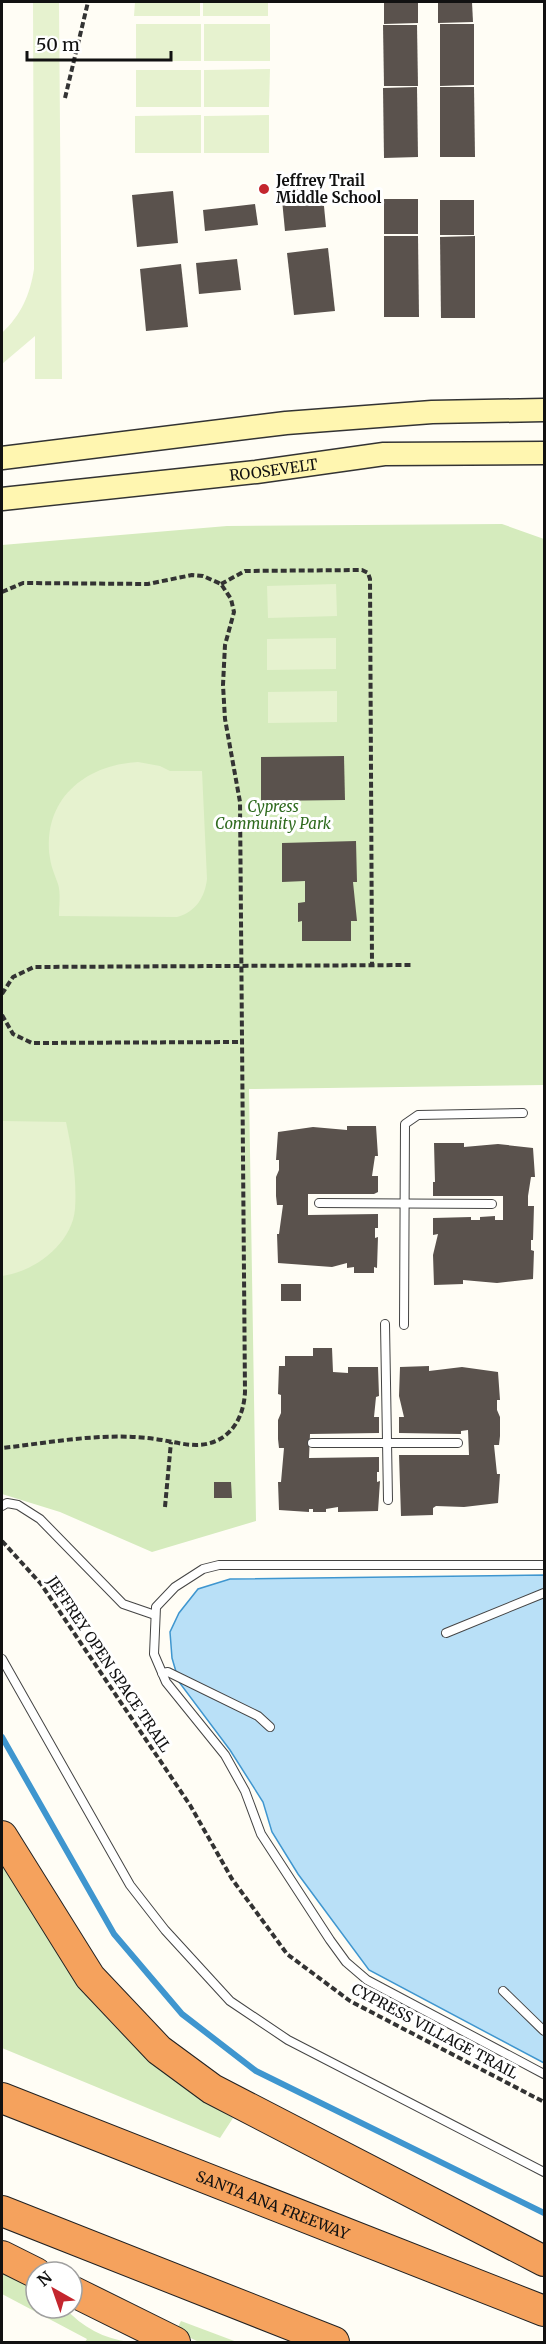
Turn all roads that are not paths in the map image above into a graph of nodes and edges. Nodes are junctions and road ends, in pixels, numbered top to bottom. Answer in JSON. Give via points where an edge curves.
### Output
{"nodes":[{"id":1,"x":544,"y":410,"type":"edge"},
{"id":2,"x":544,"y":453,"type":"edge"},
{"id":3,"x":2,"y":458,"type":"edge"},
{"id":4,"x":2,"y":499,"type":"edge"},
{"id":5,"x":523,"y":1113,"type":"dead end"},
{"id":6,"x":403,"y":1202,"type":"junction"},
{"id":7,"x":319,"y":1203,"type":"dead end"},
{"id":8,"x":492,"y":1204,"type":"dead end"},
{"id":9,"x":385,"y":1324,"type":"dead end"},
{"id":10,"x":404,"y":1325,"type":"dead end"},
{"id":11,"x":312,"y":1443,"type":"dead end"},
{"id":12,"x":387,"y":1443,"type":"junction"},
{"id":13,"x":458,"y":1443,"type":"dead end"},
{"id":14,"x":388,"y":1500,"type":"dead end"},
{"id":15,"x":2,"y":1506,"type":"edge"},
{"id":16,"x":544,"y":1565,"type":"edge"},
{"id":17,"x":544,"y":1593,"type":"edge"},
{"id":18,"x":155,"y":1615,"type":"junction"},
{"id":19,"x":446,"y":1633,"type":"dead end"},
{"id":20,"x":2,"y":1659,"type":"edge"},
{"id":21,"x":162,"y":1673,"type":"junction"},
{"id":22,"x":270,"y":1727,"type":"dead end"},
{"id":23,"x":2,"y":1836,"type":"edge"},
{"id":24,"x":503,"y":1991,"type":"dead end"},
{"id":25,"x":544,"y":2031,"type":"edge"},
{"id":26,"x":544,"y":2074,"type":"edge"},
{"id":27,"x":2,"y":2098,"type":"edge"},
{"id":28,"x":544,"y":2172,"type":"edge"},
{"id":29,"x":2,"y":2211,"type":"edge"},
{"id":30,"x":2,"y":2256,"type":"edge"},
{"id":31,"x":544,"y":2260,"type":"edge"},
{"id":32,"x":24,"y":2267,"type":"edge"},
{"id":33,"x":84,"y":2297,"type":"edge"},
{"id":34,"x":544,"y":2311,"type":"edge"},
{"id":35,"x":175,"y":2343,"type":"edge"},
{"id":36,"x":334,"y":2343,"type":"edge"}],
"edges":[{"from":1,"to":3,"type":"street","via":[[432,412],[286,423]]},
{"from":2,"to":4,"type":"street","name":"ROOSEVELT","via":[[384,454]]},
{"from":5,"to":6,"type":"lane","via":[[418,1115],[405,1124]]},
{"from":6,"to":7,"type":"lane"},
{"from":6,"to":8,"type":"lane"},
{"from":6,"to":10,"type":"lane"},
{"from":9,"to":12,"type":"lane"},
{"from":11,"to":12,"type":"lane"},
{"from":12,"to":13,"type":"lane"},
{"from":12,"to":14,"type":"lane"},
{"from":15,"to":18,"type":"lane","via":[[18,1505],[40,1519],[123,1604]]},
{"from":16,"to":18,"type":"lane","via":[[219,1565],[203,1569],[175,1587],[156,1607]]},
{"from":17,"to":19,"type":"lane"},
{"from":18,"to":21,"type":"lane","via":[[154,1654]]},
{"from":20,"to":28,"type":"lane","via":[[130,1885],[230,2001],[288,2040]]},
{"from":21,"to":22,"type":"lane","via":[[168,1671],[258,1716]]},
{"from":21,"to":26,"type":"lane","via":[[225,1755],[245,1791],[261,1834],[346,1962],[367,1980]]},
{"from":23,"to":31,"type":"highway","via":[[90,1977],[159,2050],[212,2089]]},
{"from":24,"to":25,"type":"lane"},
{"from":27,"to":34,"type":"highway","name":"SANTA ANA FREEWAY"},
{"from":29,"to":36,"type":"highway"},
{"from":30,"to":32,"type":"highway"},
{"from":33,"to":35,"type":"highway"}]}
